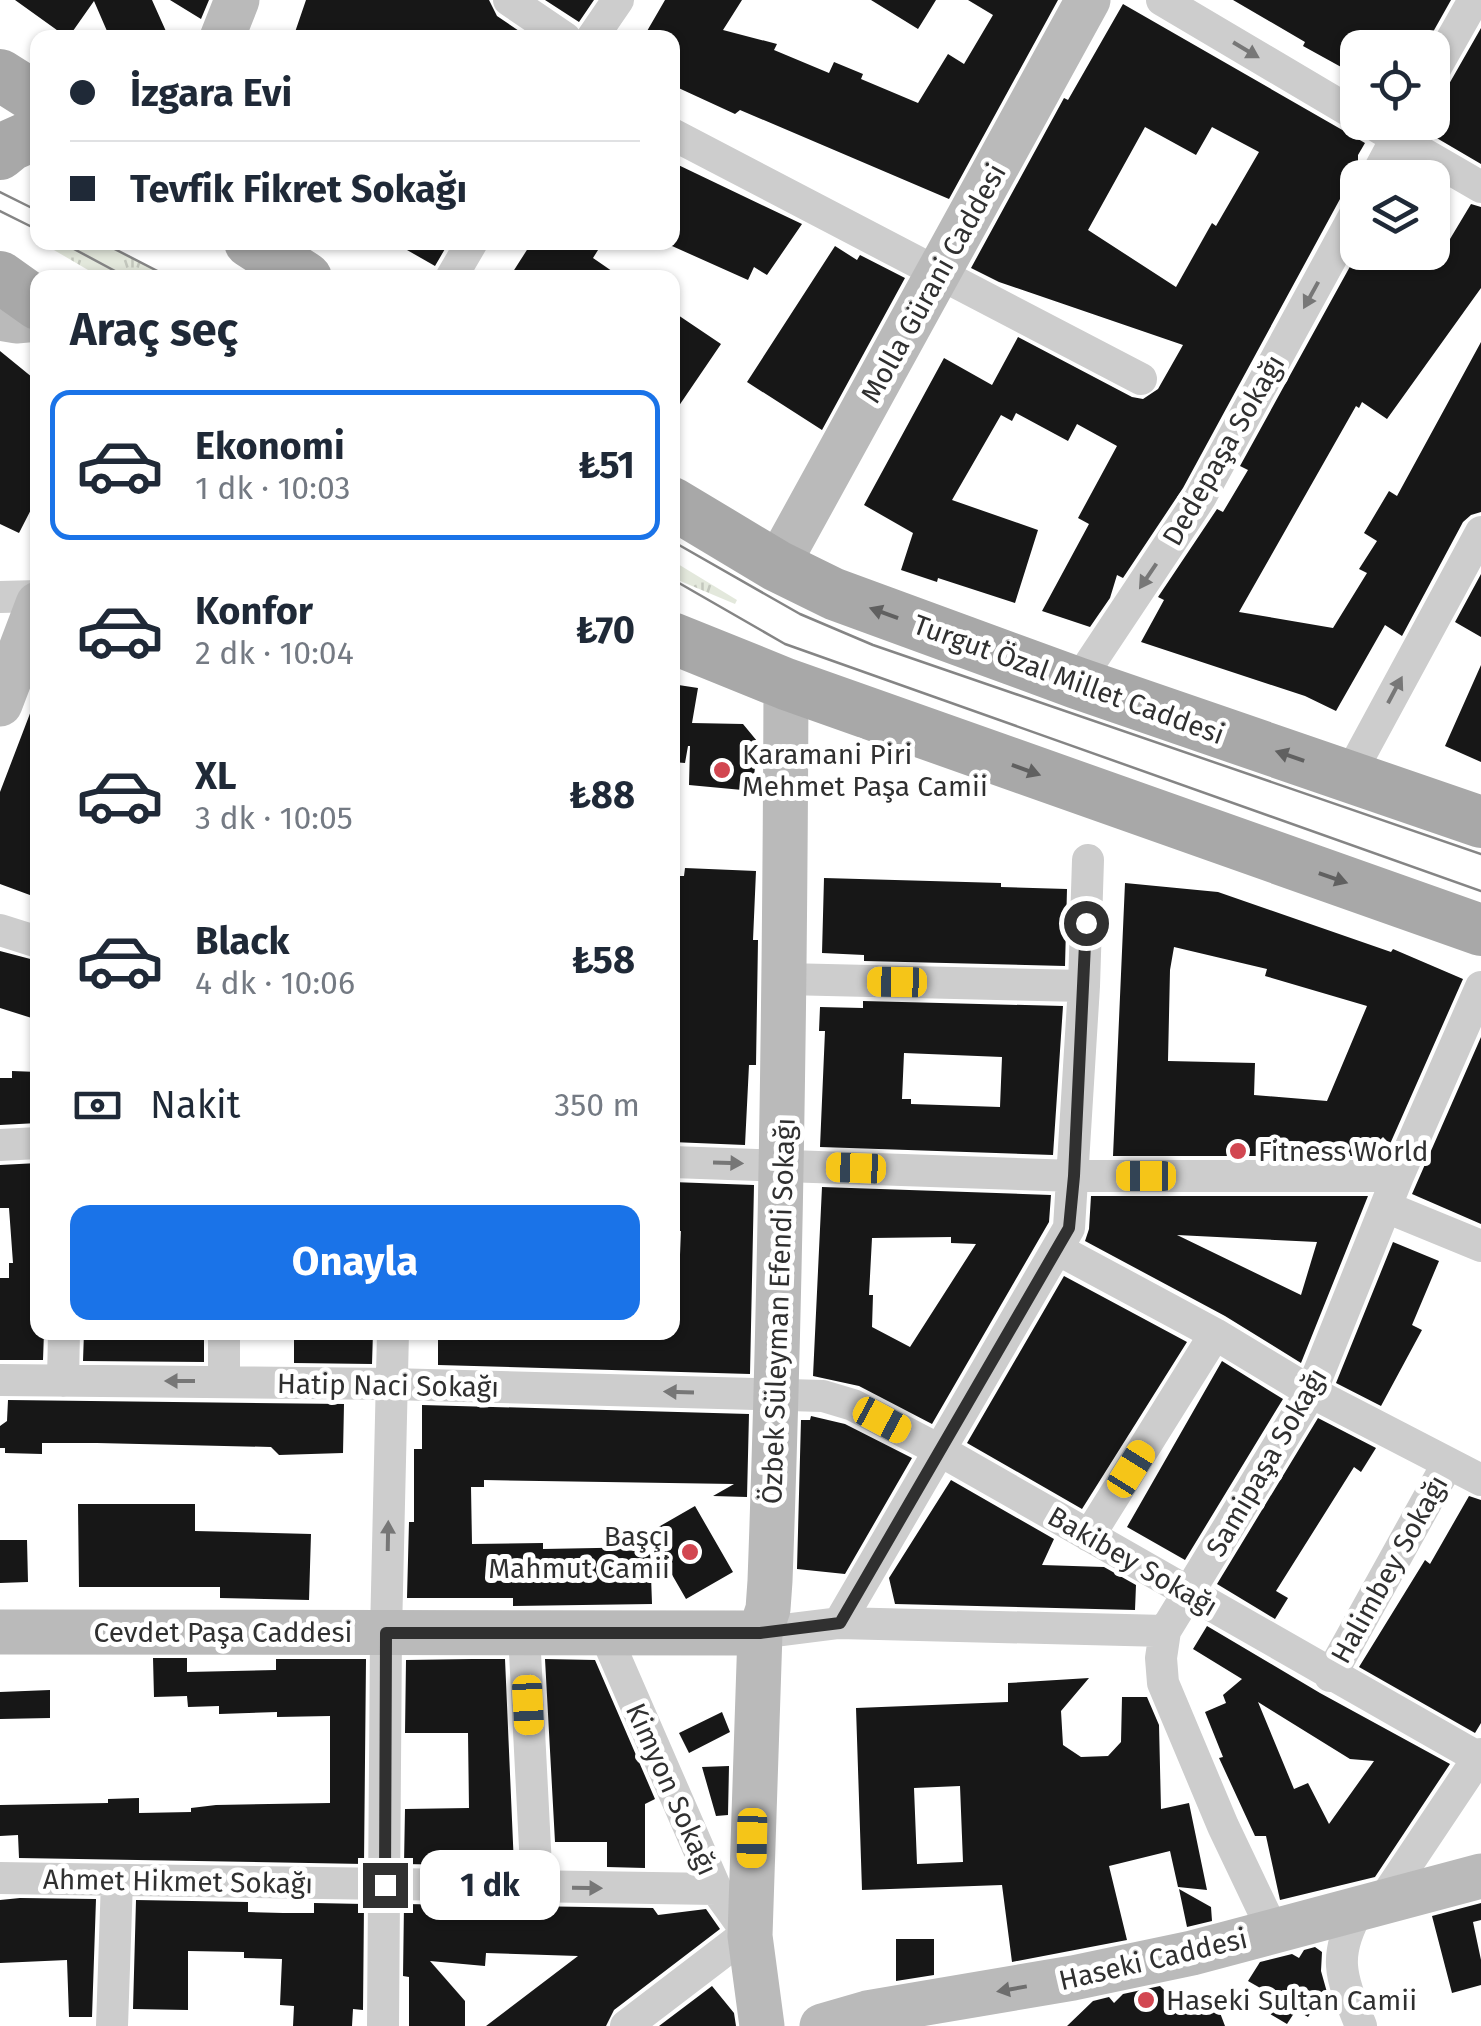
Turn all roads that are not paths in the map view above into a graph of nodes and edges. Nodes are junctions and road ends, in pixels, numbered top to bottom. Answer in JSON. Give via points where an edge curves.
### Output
{"nodes":[{"id":1,"x":237,"y":0,"type":"edge"},
{"id":2,"x":269,"y":0,"type":"edge"},
{"id":3,"x":509,"y":0,"type":"edge"},
{"id":4,"x":618,"y":0,"type":"edge"},
{"id":5,"x":1088,"y":0,"type":"edge"},
{"id":6,"x":1162,"y":0,"type":"edge"},
{"id":7,"x":1474,"y":0,"type":"edge"},
{"id":8,"x":225,"y":30,"type":"edge"},
{"id":9,"x":257,"y":30,"type":"edge"},
{"id":10,"x":554,"y":30,"type":"edge"},
{"id":11,"x":597,"y":30,"type":"edge"},
{"id":12,"x":1450,"y":42,"type":"edge"},
{"id":13,"x":0,"y":75,"type":"edge"},
{"id":14,"x":30,"y":94,"type":"edge"},
{"id":15,"x":1340,"y":105,"type":"edge"},
{"id":16,"x":30,"y":137,"type":"edge"},
{"id":17,"x":680,"y":138,"type":"edge"},
{"id":18,"x":1409,"y":140,"type":"edge"},
{"id":19,"x":0,"y":154,"type":"edge"},
{"id":20,"x":1481,"y":186,"type":"edge"},
{"id":21,"x":1340,"y":242,"type":"edge"},
{"id":22,"x":264,"y":250,"type":"edge"},
{"id":23,"x":294,"y":270,"type":"edge"},
{"id":24,"x":938,"y":275,"type":"junction"},
{"id":25,"x":0,"y":277,"type":"edge"},
{"id":26,"x":30,"y":298,"type":"edge"},
{"id":27,"x":0,"y":318,"type":"edge"},
{"id":28,"x":30,"y":320,"type":"edge"},
{"id":29,"x":1140,"y":378,"type":"dead end"},
{"id":30,"x":680,"y":508,"type":"edge"},
{"id":31,"x":1481,"y":532,"type":"edge"},
{"id":32,"x":776,"y":566,"type":"junction"},
{"id":33,"x":27,"y":592,"type":"edge"},
{"id":34,"x":680,"y":641,"type":"edge"},
{"id":35,"x":0,"y":657,"type":"edge"},
{"id":36,"x":1076,"y":683,"type":"junction"},
{"id":37,"x":786,"y":684,"type":"junction"},
{"id":38,"x":0,"y":704,"type":"edge"},
{"id":39,"x":1349,"y":776,"type":"junction"},
{"id":40,"x":1481,"y":822,"type":"edge"},
{"id":41,"x":1088,"y":860,"type":"dead end"},
{"id":42,"x":0,"y":930,"type":"edge"},
{"id":43,"x":1481,"y":930,"type":"edge"},
{"id":44,"x":30,"y":939,"type":"edge"},
{"id":45,"x":785,"y":979,"type":"junction"},
{"id":46,"x":1084,"y":986,"type":"junction"},
{"id":47,"x":1481,"y":987,"type":"edge"},
{"id":48,"x":0,"y":1144,"type":"edge"},
{"id":49,"x":30,"y":1144,"type":"edge"},
{"id":50,"x":680,"y":1162,"type":"edge"},
{"id":51,"x":783,"y":1165,"type":"junction"},
{"id":52,"x":1074,"y":1176,"type":"junction"},
{"id":53,"x":1392,"y":1191,"type":"junction"},
{"id":54,"x":1481,"y":1246,"type":"edge"},
{"id":55,"x":1059,"y":1250,"type":"junction"},
{"id":56,"x":1215,"y":1334,"type":"junction"},
{"id":57,"x":64,"y":1340,"type":"edge"},
{"id":58,"x":224,"y":1340,"type":"edge"},
{"id":59,"x":393,"y":1340,"type":"edge"},
{"id":60,"x":0,"y":1380,"type":"edge"},
{"id":61,"x":63,"y":1381,"type":"junction"},
{"id":62,"x":224,"y":1381,"type":"junction"},
{"id":63,"x":391,"y":1384,"type":"junction"},
{"id":64,"x":1311,"y":1392,"type":"junction"},
{"id":65,"x":777,"y":1395,"type":"junction"},
{"id":66,"x":941,"y":1451,"type":"junction"},
{"id":67,"x":1448,"y":1463,"type":"junction"},
{"id":68,"x":1481,"y":1480,"type":"edge"},
{"id":69,"x":1089,"y":1536,"type":"junction"},
{"id":70,"x":1191,"y":1593,"type":"junction"},
{"id":71,"x":840,"y":1623,"type":"junction"},
{"id":72,"x":1165,"y":1631,"type":"junction"},
{"id":73,"x":0,"y":1632,"type":"edge"},
{"id":74,"x":524,"y":1632,"type":"junction"},
{"id":75,"x":386,"y":1633,"type":"junction"},
{"id":76,"x":760,"y":1633,"type":"junction"},
{"id":77,"x":605,"y":1634,"type":"junction"},
{"id":78,"x":1330,"y":1676,"type":"junction"},
{"id":79,"x":1480,"y":1756,"type":"edge"},
{"id":80,"x":1481,"y":1876,"type":"edge"},
{"id":81,"x":0,"y":1878,"type":"edge"},
{"id":82,"x":117,"y":1880,"type":"junction"},
{"id":83,"x":385,"y":1885,"type":"junction"},
{"id":84,"x":537,"y":1887,"type":"junction"},
{"id":85,"x":716,"y":1889,"type":"junction"},
{"id":86,"x":1370,"y":1906,"type":"junction"},
{"id":87,"x":1273,"y":1931,"type":"junction"},
{"id":88,"x":750,"y":1936,"type":"junction"},
{"id":89,"x":846,"y":2022,"type":"edge"},
{"id":90,"x":112,"y":2026,"type":"edge"},
{"id":91,"x":384,"y":2026,"type":"edge"},
{"id":92,"x":626,"y":2026,"type":"edge"},
{"id":93,"x":762,"y":2026,"type":"edge"},
{"id":94,"x":1361,"y":2026,"type":"edge"}],
"edges":[{"from":1,"to":8,"type":"street"},
{"from":2,"to":9,"type":"street"},
{"from":3,"to":10,"type":"street"},
{"from":4,"to":11,"type":"street"},
{"from":5,"to":24,"type":"street","name":"Molla Gürani Caddesi"},
{"from":6,"to":15,"type":"street","one_way":true},
{"from":7,"to":12,"type":"street"},
{"from":13,"to":14,"type":"main road"},
{"from":16,"to":19,"type":"main road"},
{"from":17,"to":24,"type":"street"},
{"from":18,"to":20,"type":"street"},
{"from":21,"to":36,"type":"street","name":"Dedepaşa Sokağı","one_way":true,"via":[[1200,498]]},
{"from":22,"to":23,"type":"main road"},
{"from":24,"to":29,"type":"street"},
{"from":24,"to":32,"type":"street","name":"Molla Gürani Caddesi"},
{"from":25,"to":26,"type":"main road"},
{"from":27,"to":28,"type":"street"},
{"from":30,"to":32,"type":"main road","name":"Turgut Özal Millet Caddesi"},
{"from":39,"to":31,"type":"street","one_way":true},
{"from":36,"to":32,"type":"main road","name":"Turgut Özal Millet Caddesi","one_way":true,"via":[[834,594]]},
{"from":33,"to":35,"type":"street"},
{"from":33,"to":38,"type":"street"},
{"from":34,"to":37,"type":"main road"},
{"from":39,"to":36,"type":"main road","name":"Turgut Özal Millet Caddesi","one_way":true},
{"from":37,"to":43,"type":"main road","one_way":true},
{"from":37,"to":45,"type":"street","name":"Özbek Süleyman Efendi Sokağı"},
{"from":39,"to":40,"type":"main road","name":"Turgut Özal Millet Caddesi"},
{"from":41,"to":46,"type":"street"},
{"from":42,"to":44,"type":"street"},
{"from":45,"to":46,"type":"street"},
{"from":45,"to":51,"type":"street","name":"Özbek Süleyman Efendi Sokağı"},
{"from":46,"to":52,"type":"street"},
{"from":47,"to":53,"type":"street","name":"Samipaşa Sokağı"},
{"from":48,"to":49,"type":"street"},
{"from":50,"to":51,"type":"street","one_way":true},
{"from":51,"to":52,"type":"street"},
{"from":51,"to":65,"type":"street","name":"Özbek Süleyman Efendi Sokağı"},
{"from":52,"to":53,"type":"street"},
{"from":52,"to":55,"type":"street","via":[[1069,1228]]},
{"from":53,"to":54,"type":"street"},
{"from":53,"to":64,"type":"street","name":"Samipaşa Sokağı"},
{"from":55,"to":56,"type":"street"},
{"from":55,"to":66,"type":"street"},
{"from":56,"to":64,"type":"street"},
{"from":56,"to":69,"type":"street"},
{"from":57,"to":61,"type":"street"},
{"from":58,"to":62,"type":"street"},
{"from":59,"to":63,"type":"street"},
{"from":60,"to":61,"type":"street","name":"Hatip Naci Sokağı"},
{"from":62,"to":61,"type":"street","name":"Hatip Naci Sokağı","one_way":true},
{"from":62,"to":63,"type":"street","name":"Hatip Naci Sokağı"},
{"from":65,"to":63,"type":"street","name":"Hatip Naci Sokağı","one_way":true},
{"from":75,"to":63,"type":"street","one_way":true},
{"from":64,"to":67,"type":"street"},
{"from":64,"to":70,"type":"street","name":"Samipaşa Sokağı"},
{"from":65,"to":66,"type":"street","name":"Bakibey Sokağı","via":[[853,1405]]},
{"from":65,"to":76,"type":"street","name":"Özbek Süleyman Efendi Sokağı","via":[[768,1609]]},
{"from":66,"to":69,"type":"street","name":"Bakibey Sokağı"},
{"from":66,"to":71,"type":"street"},
{"from":67,"to":68,"type":"street"},
{"from":67,"to":78,"type":"street","name":"Halimbey Sokağı"},
{"from":69,"to":70,"type":"street","name":"Bakibey Sokağı"},
{"from":70,"to":72,"type":"street","name":"Samipaşa Sokağı"},
{"from":70,"to":78,"type":"street","name":"Bakibey Sokağı"},
{"from":71,"to":72,"type":"street","name":"Cevdet Paşa Caddesi"},
{"from":71,"to":76,"type":"street","name":"Cevdet Paşa Caddesi"},
{"from":72,"to":87,"type":"street","via":[[1163,1684]]},
{"from":73,"to":75,"type":"street","name":"Cevdet Paşa Caddesi"},
{"from":74,"to":75,"type":"street","name":"Cevdet Paşa Caddesi"},
{"from":74,"to":77,"type":"street","name":"Cevdet Paşa Caddesi"},
{"from":74,"to":84,"type":"street"},
{"from":75,"to":83,"type":"street"},
{"from":76,"to":77,"type":"street","name":"Cevdet Paşa Caddesi"},
{"from":76,"to":88,"type":"street","name":"Özbek Süleyman Efendi Sokağı"},
{"from":77,"to":85,"type":"street","name":"Kimyon Sokağı"},
{"from":78,"to":79,"type":"street","name":"Bakibey Sokağı"},
{"from":79,"to":86,"type":"street"},
{"from":80,"to":86,"type":"street","name":"Haseki Caddesi"},
{"from":81,"to":82,"type":"street","name":"Ahmet Hikmet Sokağı"},
{"from":82,"to":83,"type":"street","name":"Ahmet Hikmet Sokağı"},
{"from":82,"to":90,"type":"street"},
{"from":83,"to":84,"type":"street","name":"Ahmet Hikmet Sokağı"},
{"from":83,"to":91,"type":"street"},
{"from":84,"to":85,"type":"street","name":"Ahmet Hikmet Sokağı","one_way":true},
{"from":85,"to":88,"type":"street","name":"Kimyon Sokağı"},
{"from":86,"to":87,"type":"street","name":"Haseki Caddesi"},
{"from":86,"to":94,"type":"street","via":[[1342,1947],[1340,1975]]},
{"from":87,"to":89,"type":"street","name":"Haseki Caddesi","one_way":true},
{"from":88,"to":89,"type":"street","via":[[788,1995]]},
{"from":88,"to":92,"type":"street"},
{"from":88,"to":93,"type":"street","name":"Özbek Süleyman Efendi Sokağı"}]}
